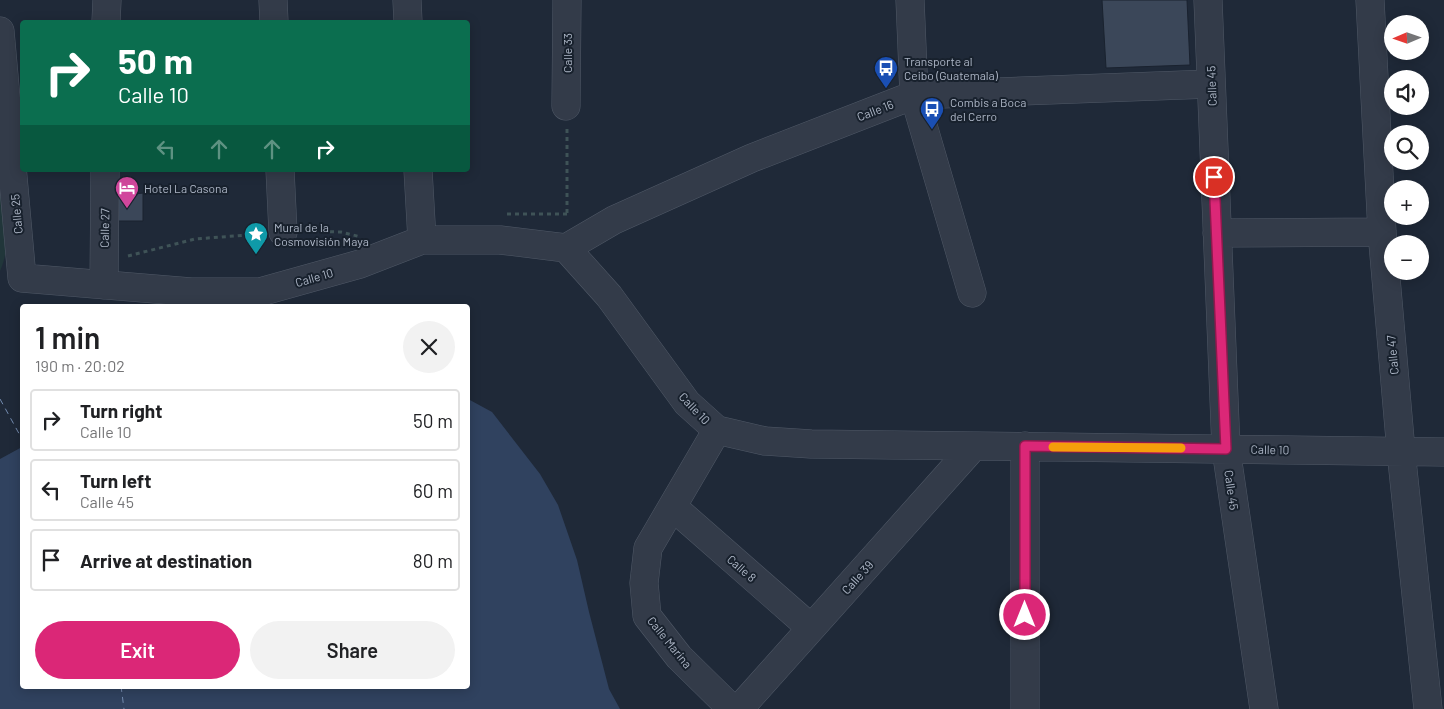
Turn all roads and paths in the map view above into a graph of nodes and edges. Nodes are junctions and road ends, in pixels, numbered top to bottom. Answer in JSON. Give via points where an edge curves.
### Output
{"nodes":[{"id":1,"x":107,"y":0,"type":"edge"},
{"id":2,"x":273,"y":0,"type":"edge"},
{"id":3,"x":407,"y":0,"type":"edge"},
{"id":4,"x":567,"y":0,"type":"edge"},
{"id":5,"x":910,"y":0,"type":"edge"},
{"id":6,"x":1208,"y":0,"type":"edge"},
{"id":7,"x":1370,"y":0,"type":"edge"},
{"id":8,"x":106,"y":20,"type":"edge"},
{"id":9,"x":274,"y":20,"type":"edge"},
{"id":10,"x":408,"y":20,"type":"edge"},
{"id":11,"x":0,"y":31,"type":"edge"},
{"id":12,"x":1210,"y":84,"type":"junction"},
{"id":13,"x":914,"y":95,"type":"junction"},
{"id":14,"x":3,"y":97,"type":"edge"},
{"id":15,"x":566,"y":106,"type":"joint"},
{"id":16,"x":105,"y":172,"type":"edge"},
{"id":17,"x":280,"y":172,"type":"edge"},
{"id":18,"x":418,"y":172,"type":"edge"},
{"id":19,"x":283,"y":232,"type":"junction"},
{"id":20,"x":1382,"y":232,"type":"junction"},
{"id":21,"x":1217,"y":233,"type":"junction"},
{"id":22,"x":368,"y":239,"type":"dead end"},
{"id":23,"x":422,"y":240,"type":"junction"},
{"id":24,"x":566,"y":248,"type":"junction"},
{"id":25,"x":104,"y":274,"type":"junction"},
{"id":26,"x":22,"y":278,"type":"joint"},
{"id":27,"x":972,"y":293,"type":"dead end"},
{"id":28,"x":717,"y":430,"type":"junction"},
{"id":29,"x":974,"y":446,"type":"junction"},
{"id":30,"x":1025,"y":446,"type":"junction"},
{"id":31,"x":1226,"y":449,"type":"junction"},
{"id":32,"x":1400,"y":451,"type":"junction"},
{"id":33,"x":1444,"y":452,"type":"edge"},
{"id":34,"x":673,"y":507,"type":"junction"},
{"id":35,"x":811,"y":628,"type":"junction"},
{"id":36,"x":732,"y":709,"type":"edge"},
{"id":37,"x":739,"y":709,"type":"edge"},
{"id":38,"x":1025,"y":709,"type":"edge"},
{"id":39,"x":1264,"y":709,"type":"edge"},
{"id":40,"x":1428,"y":709,"type":"edge"}],
"edges":[{"from":1,"to":8,"type":"street"},
{"from":2,"to":9,"type":"street"},
{"from":3,"to":10,"type":"street"},
{"from":4,"to":15,"type":"street","name":"Calle 33"},
{"from":5,"to":13,"type":"street"},
{"from":6,"to":12,"type":"street","name":"Calle 45"},
{"from":7,"to":20,"type":"street","name":"Calle 47"},
{"from":11,"to":14,"type":"street","name":"Calle 25"},
{"from":12,"to":13,"type":"street","name":"Calle 16"},
{"from":12,"to":21,"type":"street","name":"Calle 45"},
{"from":13,"to":24,"type":"street","name":"Calle 16","via":[[752,158],[614,220]]},
{"from":13,"to":27,"type":"street"},
{"from":14,"to":26,"type":"street","name":"Calle 25"},
{"from":15,"to":24,"type":"path"},
{"from":16,"to":25,"type":"street","name":"Calle 27"},
{"from":17,"to":19,"type":"street"},
{"from":18,"to":23,"type":"street"},
{"from":19,"to":22,"type":"path","via":[[342,232]]},
{"from":19,"to":25,"type":"path","via":[[195,240],[147,251]]},
{"from":20,"to":21,"type":"street"},
{"from":20,"to":32,"type":"street","name":"Calle 47"},
{"from":21,"to":31,"type":"street","name":"Calle 45"},
{"from":23,"to":24,"type":"street","name":"Calle 10","via":[[500,240]]},
{"from":23,"to":25,"type":"street","name":"Calle 10","via":[[360,264],[260,292],[191,292]]},
{"from":24,"to":28,"type":"street","name":"Calle 10","via":[[609,296],[687,403]]},
{"from":25,"to":26,"type":"street","name":"Calle 10"},
{"from":28,"to":29,"type":"street","name":"Calle 10","via":[[765,441],[811,444]]},
{"from":28,"to":34,"type":"street","name":"Calle Marina"},
{"from":29,"to":30,"type":"street","name":"Calle 10"},
{"from":29,"to":35,"type":"street","name":"Calle 39"},
{"from":30,"to":31,"type":"street","name":"Calle 10"},
{"from":30,"to":38,"type":"street"},
{"from":31,"to":32,"type":"street","name":"Calle 10"},
{"from":31,"to":39,"type":"street","name":"Calle 45"},
{"from":32,"to":33,"type":"street","name":"Calle 10"},
{"from":32,"to":40,"type":"street","name":"Calle 47"},
{"from":34,"to":35,"type":"street","name":"Calle 8"},
{"from":34,"to":36,"type":"street","name":"Calle Marina","via":[[648,548],[644,583],[647,616],[679,657]]},
{"from":35,"to":37,"type":"street","name":"Calle 39"}]}
